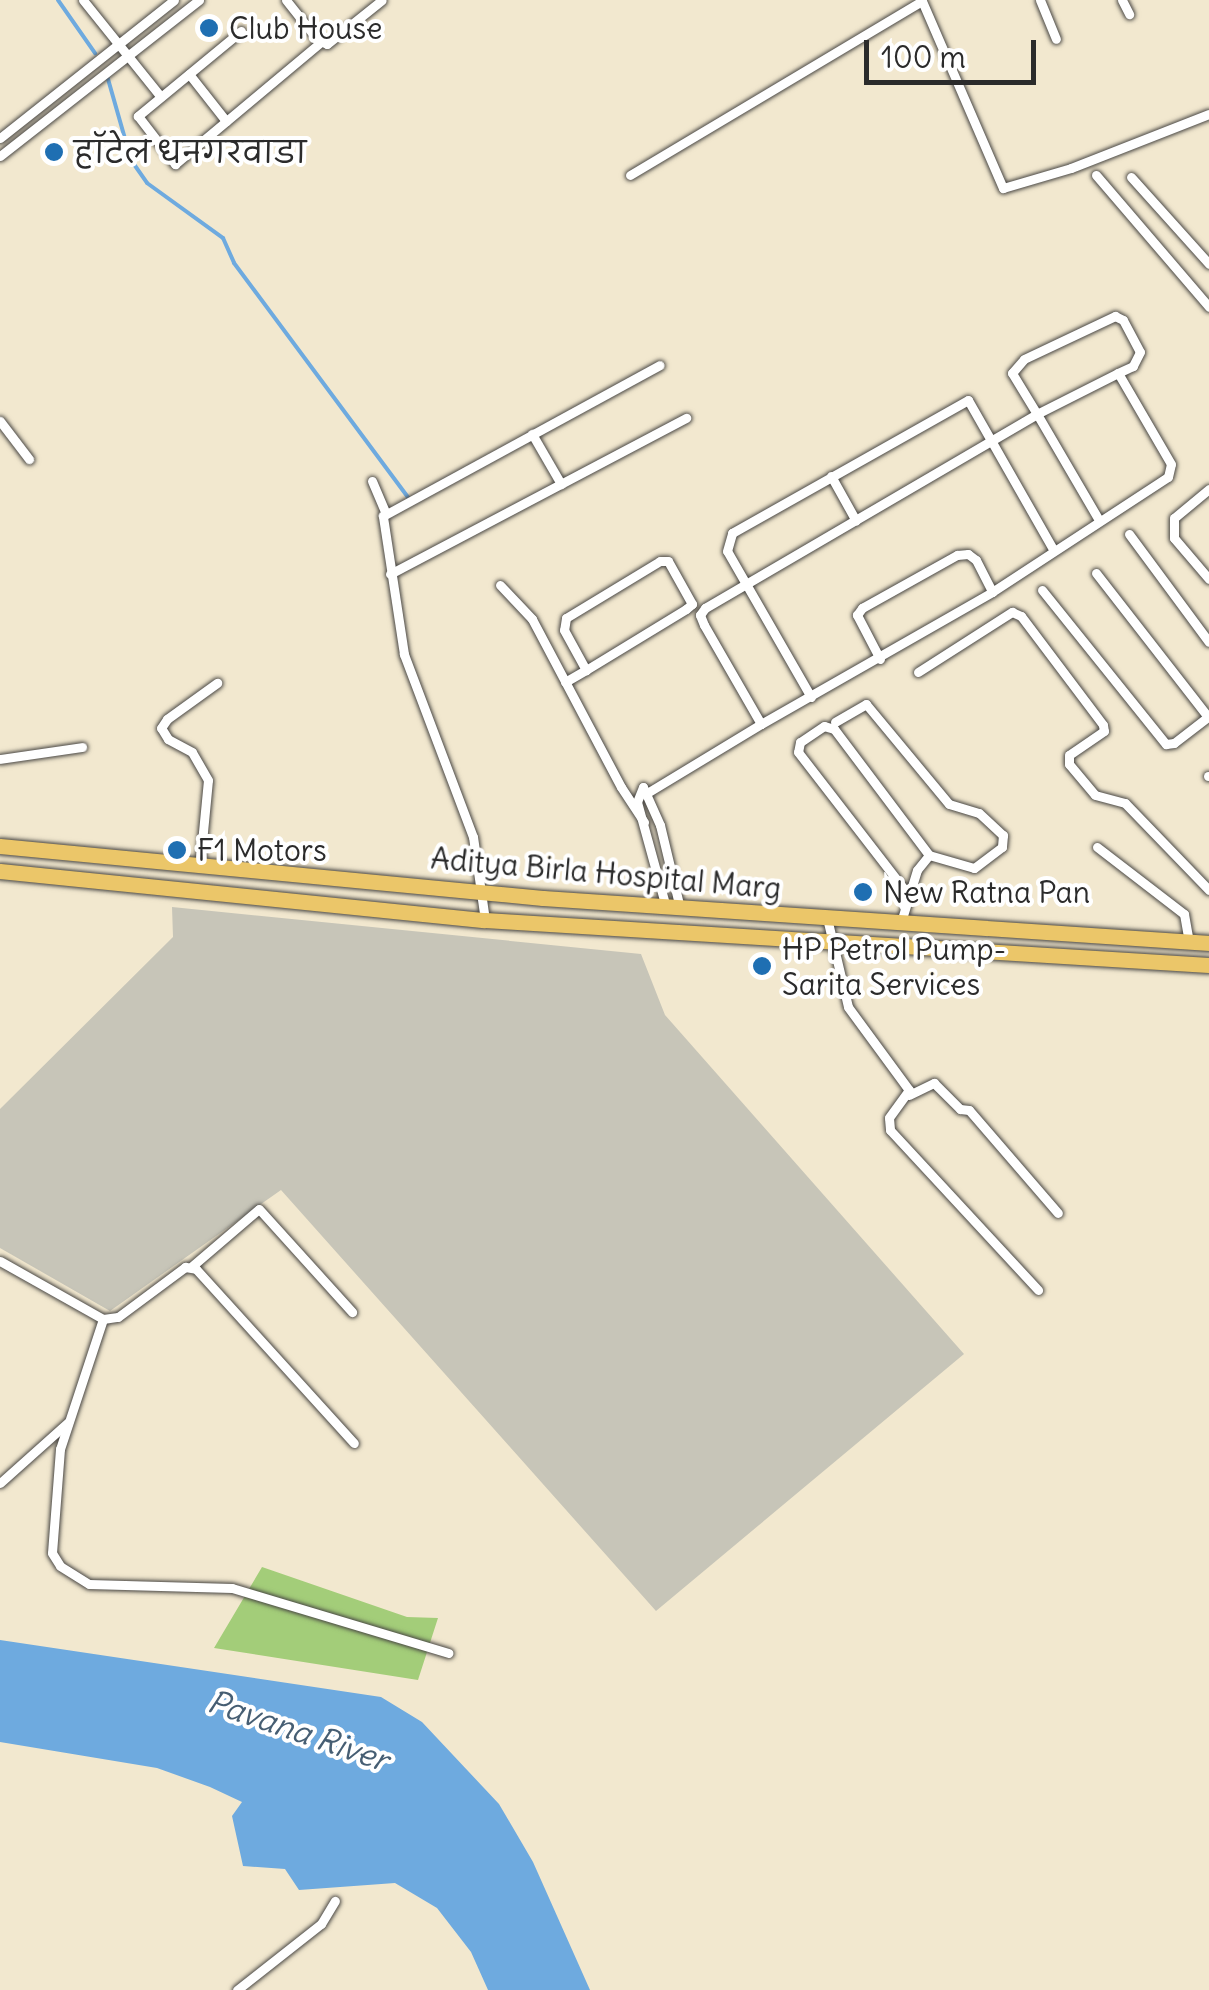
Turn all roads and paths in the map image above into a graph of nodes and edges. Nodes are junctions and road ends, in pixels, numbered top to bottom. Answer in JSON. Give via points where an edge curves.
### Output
{"nodes":[{"id":1,"x":83,"y":0,"type":"edge"},
{"id":2,"x":174,"y":0,"type":"edge"},
{"id":3,"x":199,"y":0,"type":"edge"},
{"id":4,"x":286,"y":0,"type":"edge"},
{"id":5,"x":382,"y":0,"type":"edge"},
{"id":6,"x":922,"y":0,"type":"edge"},
{"id":7,"x":1040,"y":0,"type":"edge"},
{"id":8,"x":1122,"y":0,"type":"edge"},
{"id":9,"x":1129,"y":14,"type":"dead end"},
{"id":10,"x":241,"y":31,"type":"dead end"},
{"id":11,"x":1056,"y":39,"type":"dead end"},
{"id":12,"x":321,"y":42,"type":"junction"},
{"id":13,"x":118,"y":44,"type":"junction"},
{"id":14,"x":127,"y":56,"type":"junction"},
{"id":15,"x":189,"y":74,"type":"junction"},
{"id":16,"x":161,"y":97,"type":"junction"},
{"id":17,"x":1209,"y":114,"type":"edge"},
{"id":18,"x":226,"y":121,"type":"junction"},
{"id":19,"x":0,"y":138,"type":"edge"},
{"id":20,"x":0,"y":156,"type":"edge"},
{"id":21,"x":630,"y":175,"type":"dead end"},
{"id":22,"x":1096,"y":175,"type":"dead end"},
{"id":23,"x":1131,"y":176,"type":"dead end"},
{"id":24,"x":1209,"y":264,"type":"edge"},
{"id":25,"x":1209,"y":307,"type":"edge"},
{"id":26,"x":660,"y":365,"type":"dead end"},
{"id":27,"x":1118,"y":373,"type":"junction"},
{"id":28,"x":1037,"y":414,"type":"junction"},
{"id":29,"x":686,"y":418,"type":"dead end"},
{"id":30,"x":0,"y":421,"type":"edge"},
{"id":31,"x":532,"y":434,"type":"junction"},
{"id":32,"x":992,"y":438,"type":"junction"},
{"id":33,"x":30,"y":460,"type":"dead end"},
{"id":34,"x":831,"y":476,"type":"junction"},
{"id":35,"x":372,"y":481,"type":"dead end"},
{"id":36,"x":561,"y":484,"type":"junction"},
{"id":37,"x":1209,"y":489,"type":"edge"},
{"id":38,"x":385,"y":512,"type":"junction"},
{"id":39,"x":1099,"y":520,"type":"junction"},
{"id":40,"x":856,"y":521,"type":"junction"},
{"id":41,"x":1128,"y":534,"type":"dead end"},
{"id":42,"x":1053,"y":549,"type":"junction"},
{"id":43,"x":1096,"y":573,"type":"dead end"},
{"id":44,"x":390,"y":574,"type":"junction"},
{"id":45,"x":1209,"y":579,"type":"edge"},
{"id":46,"x":500,"y":585,"type":"dead end"},
{"id":47,"x":748,"y":586,"type":"junction"},
{"id":48,"x":1042,"y":590,"type":"dead end"},
{"id":49,"x":992,"y":592,"type":"junction"},
{"id":50,"x":1209,"y":642,"type":"edge"},
{"id":51,"x":880,"y":659,"type":"junction"},
{"id":52,"x":586,"y":670,"type":"junction"},
{"id":53,"x":918,"y":672,"type":"dead end"},
{"id":54,"x":217,"y":682,"type":"dead end"},
{"id":55,"x":565,"y":682,"type":"junction"},
{"id":56,"x":811,"y":697,"type":"junction"},
{"id":57,"x":1208,"y":717,"type":"edge"},
{"id":58,"x":834,"y":722,"type":"dead end"},
{"id":59,"x":761,"y":724,"type":"junction"},
{"id":60,"x":82,"y":747,"type":"dead end"},
{"id":61,"x":0,"y":759,"type":"edge"},
{"id":62,"x":648,"y":793,"type":"junction"},
{"id":63,"x":657,"y":818,"type":"junction"},
{"id":64,"x":644,"y":822,"type":"junction"},
{"id":65,"x":0,"y":846,"type":"edge"},
{"id":66,"x":1096,"y":848,"type":"dead end"},
{"id":67,"x":929,"y":855,"type":"junction"},
{"id":68,"x":164,"y":859,"type":"junction"},
{"id":69,"x":200,"y":863,"type":"junction"},
{"id":70,"x":0,"y":871,"type":"edge"},
{"id":71,"x":342,"y":878,"type":"junction"},
{"id":72,"x":162,"y":884,"type":"junction"},
{"id":73,"x":1209,"y":890,"type":"edge"},
{"id":74,"x":480,"y":891,"type":"junction"},
{"id":75,"x":907,"y":894,"type":"junction"},
{"id":76,"x":341,"y":903,"type":"junction"},
{"id":77,"x":673,"y":907,"type":"junction"},
{"id":78,"x":826,"y":918,"type":"junction"},
{"id":79,"x":485,"y":920,"type":"junction"},
{"id":80,"x":902,"y":922,"type":"junction"},
{"id":81,"x":832,"y":942,"type":"junction"},
{"id":82,"x":1189,"y":942,"type":"junction"},
{"id":83,"x":1209,"y":943,"type":"edge"},
{"id":84,"x":1209,"y":965,"type":"edge"},
{"id":85,"x":909,"y":1095,"type":"junction"},
{"id":86,"x":1058,"y":1213,"type":"dead end"},
{"id":87,"x":0,"y":1260,"type":"edge"},
{"id":88,"x":190,"y":1266,"type":"junction"},
{"id":89,"x":1038,"y":1290,"type":"dead end"},
{"id":90,"x":352,"y":1312,"type":"dead end"},
{"id":91,"x":104,"y":1319,"type":"junction"},
{"id":92,"x":69,"y":1421,"type":"junction"},
{"id":93,"x":354,"y":1443,"type":"dead end"},
{"id":94,"x":0,"y":1483,"type":"edge"},
{"id":95,"x":448,"y":1653,"type":"dead end"},
{"id":96,"x":335,"y":1901,"type":"dead end"},
{"id":97,"x":237,"y":1990,"type":"edge"}],
"edges":[{"from":1,"to":13,"type":"street"},
{"from":2,"to":13,"type":"street"},
{"from":3,"to":14,"type":"street"},
{"from":4,"to":12,"type":"street"},
{"from":5,"to":12,"type":"street","via":[[332,43]]},
{"from":6,"to":17,"type":"street","via":[[1004,188]]},
{"from":6,"to":21,"type":"street"},
{"from":7,"to":11,"type":"street"},
{"from":8,"to":9,"type":"street"},
{"from":10,"to":15,"type":"street"},
{"from":12,"to":18,"type":"street"},
{"from":13,"to":14,"type":"street"},
{"from":13,"to":19,"type":"street"},
{"from":14,"to":16,"type":"street"},
{"from":14,"to":20,"type":"street"},
{"from":15,"to":16,"type":"street"},
{"from":15,"to":18,"type":"street"},
{"from":16,"to":18,"type":"street","via":[[138,116],[175,164]]},
{"from":22,"to":25,"type":"street"},
{"from":23,"to":24,"type":"street"},
{"from":26,"to":31,"type":"street"},
{"from":27,"to":28,"type":"street"},
{"from":27,"to":28,"type":"street","via":[[1133,366],[1140,352],[1115,316],[1014,365],[1012,374]]},
{"from":27,"to":39,"type":"street","via":[[1172,470]]},
{"from":28,"to":32,"type":"street"},
{"from":28,"to":39,"type":"street"},
{"from":29,"to":36,"type":"street"},
{"from":30,"to":33,"type":"street"},
{"from":31,"to":36,"type":"street"},
{"from":31,"to":38,"type":"street"},
{"from":32,"to":34,"type":"street","via":[[973,404],[962,400]]},
{"from":32,"to":40,"type":"street"},
{"from":32,"to":42,"type":"street"},
{"from":34,"to":40,"type":"street"},
{"from":34,"to":47,"type":"street","via":[[728,538],[727,552]]},
{"from":35,"to":38,"type":"street"},
{"from":36,"to":44,"type":"street"},
{"from":37,"to":45,"type":"street","via":[[1174,518],[1174,538]]},
{"from":38,"to":44,"type":"street"},
{"from":39,"to":42,"type":"street"},
{"from":40,"to":47,"type":"street"},
{"from":41,"to":50,"type":"street"},
{"from":42,"to":49,"type":"street"},
{"from":43,"to":57,"type":"street"},
{"from":44,"to":74,"type":"street","via":[[404,654],[473,838]]},
{"from":46,"to":55,"type":"street","via":[[525,608]]},
{"from":47,"to":56,"type":"street"},
{"from":47,"to":59,"type":"street","via":[[700,615]]},
{"from":48,"to":57,"type":"street","via":[[1166,744]]},
{"from":49,"to":51,"type":"street"},
{"from":49,"to":51,"type":"street","via":[[976,560],[957,555],[862,608],[857,615]]},
{"from":51,"to":56,"type":"street"},
{"from":52,"to":52,"type":"street","via":[[564,630],[566,618],[668,561],[692,604]]},
{"from":52,"to":55,"type":"street"},
{"from":53,"to":73,"type":"street","via":[[1012,612],[1021,616],[1104,725],[1069,755],[1069,764],[1095,795],[1125,803]]},
{"from":54,"to":69,"type":"street","via":[[161,728],[192,752],[208,780]]},
{"from":55,"to":64,"type":"street"},
{"from":56,"to":59,"type":"street"},
{"from":58,"to":67,"type":"street","via":[[866,704],[949,804],[979,813],[1004,841],[974,868]]},
{"from":59,"to":62,"type":"street"},
{"from":60,"to":61,"type":"street"},
{"from":62,"to":63,"type":"street"},
{"from":62,"to":64,"type":"street","via":[[642,787],[637,802]]},
{"from":63,"to":64,"type":"street"},
{"from":63,"to":77,"type":"street"},
{"from":64,"to":77,"type":"street"},
{"from":65,"to":68,"type":"main road","name":"Aditya Birla Hospital Marg"},
{"from":66,"to":82,"type":"street","via":[[1184,914]]},
{"from":67,"to":75,"type":"street"},
{"from":67,"to":75,"type":"street","via":[[829,725],[800,742],[798,752]]},
{"from":68,"to":69,"type":"main road","name":"Aditya Birla Hospital Marg"},
{"from":68,"to":72,"type":"main road"},
{"from":69,"to":71,"type":"main road","name":"Aditya Birla Hospital Marg"},
{"from":70,"to":72,"type":"main road","name":"Aditya Birla Hospital Marg"},
{"from":71,"to":74,"type":"main road","name":"Aditya Birla Hospital Marg"},
{"from":71,"to":76,"type":"main road"},
{"from":72,"to":76,"type":"main road","name":"Aditya Birla Hospital Marg"},
{"from":74,"to":77,"type":"main road","name":"Aditya Birla Hospital Marg"},
{"from":74,"to":79,"type":"street"},
{"from":75,"to":80,"type":"street"},
{"from":76,"to":79,"type":"main road","name":"Aditya Birla Hospital Marg"},
{"from":77,"to":78,"type":"main road","name":"Aditya Birla Hospital Marg"},
{"from":78,"to":80,"type":"main road","name":"Aditya Birla Hospital Marg"},
{"from":78,"to":81,"type":"street"},
{"from":79,"to":81,"type":"main road","name":"Aditya Birla Hospital Marg"},
{"from":80,"to":82,"type":"main road","name":"Aditya Birla Hospital Marg"},
{"from":81,"to":84,"type":"main road","name":"Aditya Birla Hospital Marg"},
{"from":81,"to":85,"type":"street","via":[[848,1007]]},
{"from":82,"to":83,"type":"main road","name":"Aditya Birla Hospital Marg"},
{"from":85,"to":86,"type":"street","via":[[934,1083],[960,1110],[969,1110]]},
{"from":85,"to":89,"type":"street","via":[[889,1118],[890,1130]]},
{"from":87,"to":91,"type":"street"},
{"from":88,"to":90,"type":"street","via":[[259,1209]]},
{"from":88,"to":91,"type":"street","via":[[118,1317]]},
{"from":88,"to":93,"type":"street"},
{"from":91,"to":92,"type":"street"},
{"from":92,"to":94,"type":"street"},
{"from":92,"to":95,"type":"street","via":[[60,1448],[52,1552],[81,1582],[232,1588]]},
{"from":96,"to":97,"type":"street","via":[[321,1924]]}]}
